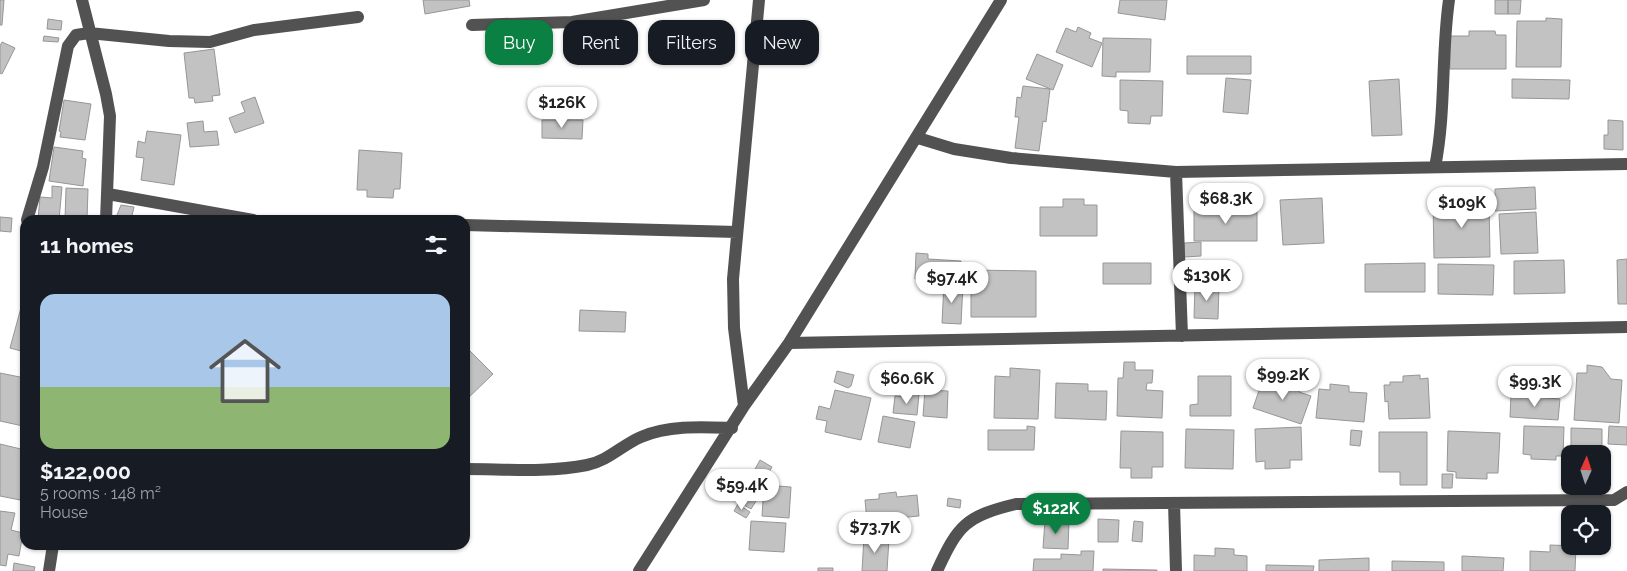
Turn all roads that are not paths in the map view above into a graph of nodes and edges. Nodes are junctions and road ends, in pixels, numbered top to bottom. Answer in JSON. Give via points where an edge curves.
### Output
{"nodes":[{"id":1,"x":82,"y":0,"type":"edge"},
{"id":2,"x":704,"y":0,"type":"edge"},
{"id":3,"x":759,"y":0,"type":"edge"},
{"id":4,"x":1001,"y":0,"type":"edge"},
{"id":5,"x":1449,"y":0,"type":"edge"},
{"id":6,"x":358,"y":17,"type":"dead end"},
{"id":7,"x":472,"y":25,"type":"dead end"},
{"id":8,"x":89,"y":33,"type":"junction"},
{"id":9,"x":918,"y":138,"type":"junction"},
{"id":10,"x":1627,"y":164,"type":"edge"},
{"id":11,"x":1435,"y":168,"type":"junction"},
{"id":12,"x":1176,"y":172,"type":"junction"},
{"id":13,"x":108,"y":194,"type":"junction"},
{"id":14,"x":28,"y":215,"type":"edge"},
{"id":15,"x":106,"y":215,"type":"edge"},
{"id":16,"x":225,"y":215,"type":"edge"},
{"id":17,"x":470,"y":225,"type":"edge"},
{"id":18,"x":737,"y":232,"type":"junction"},
{"id":19,"x":1627,"y":327,"type":"edge"},
{"id":20,"x":1182,"y":336,"type":"junction"},
{"id":21,"x":789,"y":343,"type":"junction"},
{"id":22,"x":744,"y":406,"type":"junction"},
{"id":23,"x":732,"y":428,"type":"junction"},
{"id":24,"x":470,"y":468,"type":"edge"},
{"id":25,"x":1627,"y":492,"type":"edge"},
{"id":26,"x":1174,"y":503,"type":"junction"},
{"id":27,"x":52,"y":550,"type":"edge"},
{"id":28,"x":49,"y":571,"type":"edge"},
{"id":29,"x":639,"y":571,"type":"edge"},
{"id":30,"x":937,"y":571,"type":"edge"},
{"id":31,"x":1176,"y":571,"type":"edge"}],
"edges":[{"from":1,"to":8,"type":"street"},
{"from":2,"to":7,"type":"street","via":[[572,22]]},
{"from":3,"to":18,"type":"street"},
{"from":4,"to":9,"type":"street"},
{"from":5,"to":11,"type":"street","via":[[1445,22],[1442,124]]},
{"from":6,"to":8,"type":"street","via":[[254,30],[210,42]]},
{"from":8,"to":13,"type":"street","via":[[110,116]]},
{"from":8,"to":14,"type":"street","via":[[76,35],[68,46],[45,158]]},
{"from":9,"to":12,"type":"street","via":[[1011,158]]},
{"from":9,"to":21,"type":"street"},
{"from":10,"to":11,"type":"street"},
{"from":11,"to":12,"type":"street"},
{"from":12,"to":20,"type":"street"},
{"from":13,"to":15,"type":"street"},
{"from":13,"to":16,"type":"street"},
{"from":17,"to":18,"type":"street"},
{"from":18,"to":22,"type":"street","via":[[733,279],[734,328]]},
{"from":19,"to":20,"type":"street"},
{"from":20,"to":21,"type":"street"},
{"from":21,"to":22,"type":"street"},
{"from":22,"to":23,"type":"street"},
{"from":23,"to":24,"type":"street","via":[[695,427],[641,437],[610,457],[589,465],[560,469]]},
{"from":23,"to":29,"type":"street"},
{"from":25,"to":26,"type":"street","via":[[1614,500]]},
{"from":26,"to":30,"type":"street","via":[[1016,504],[992,510],[969,521],[954,534]]},
{"from":26,"to":31,"type":"street"},
{"from":27,"to":28,"type":"street"}]}
